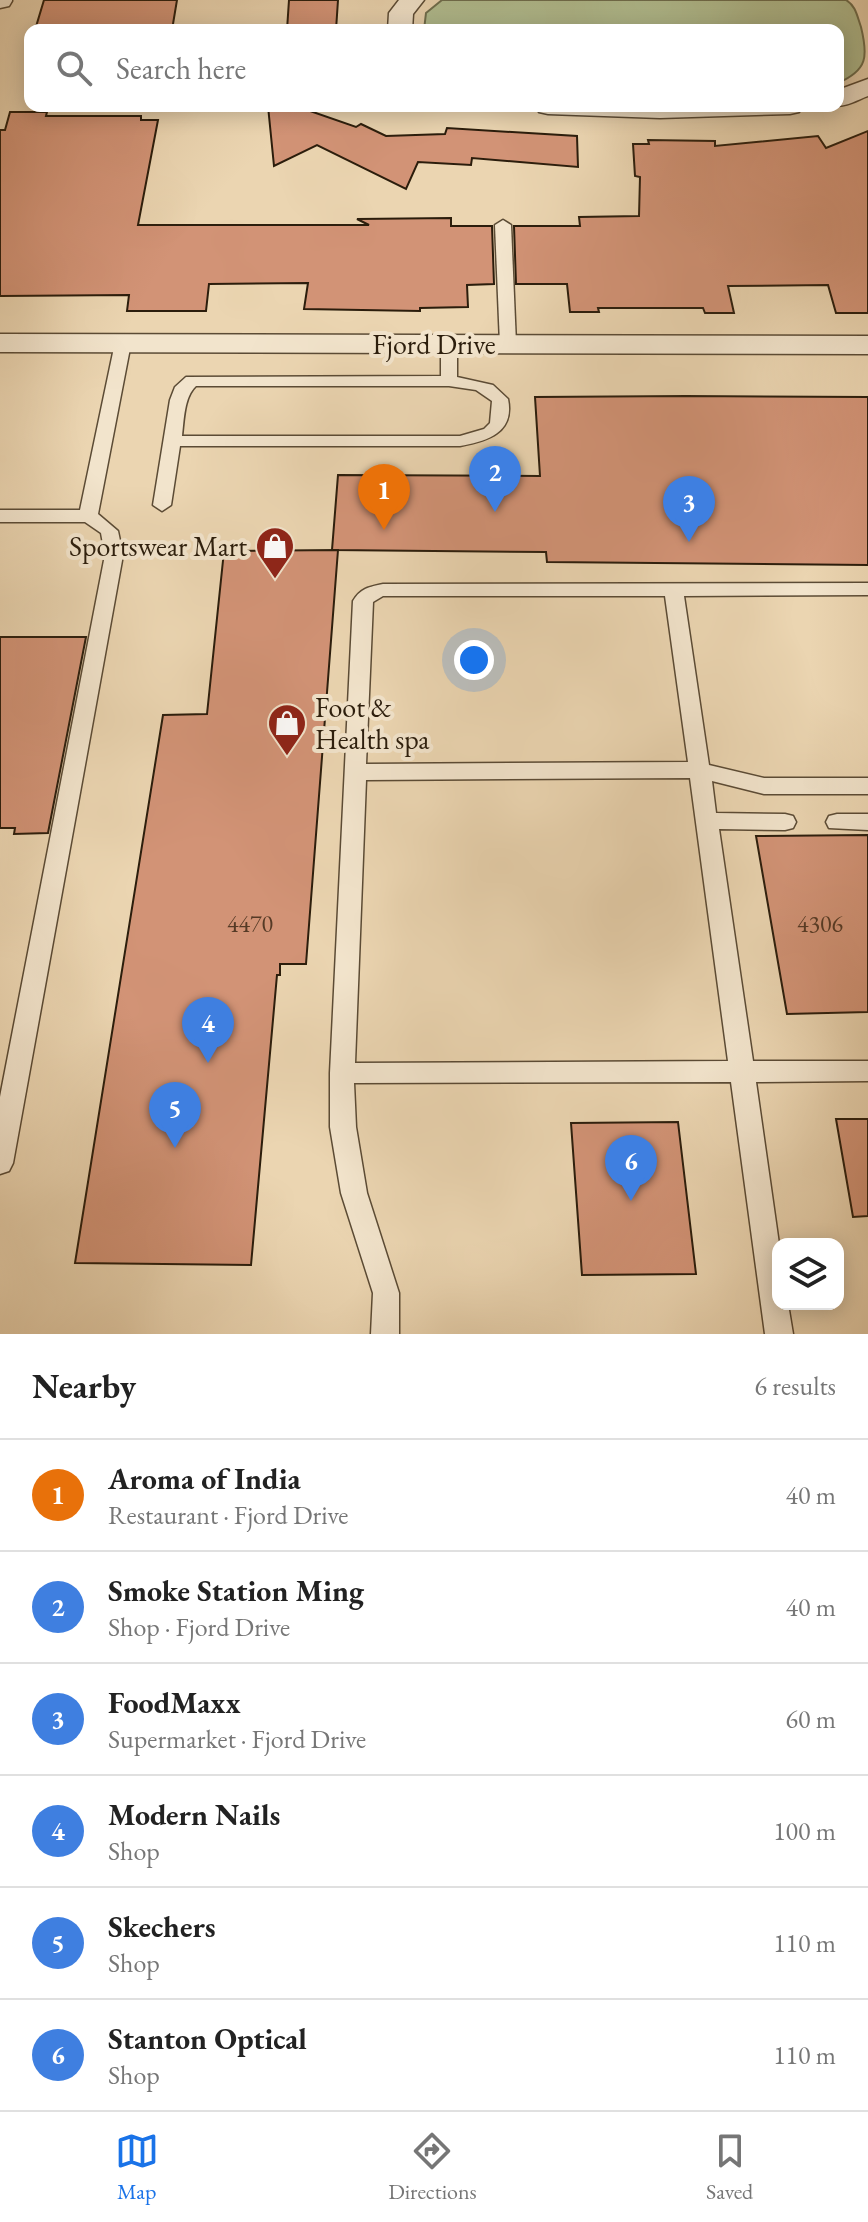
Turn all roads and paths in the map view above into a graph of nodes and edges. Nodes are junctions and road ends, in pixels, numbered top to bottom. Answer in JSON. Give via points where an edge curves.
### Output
{"nodes":[{"id":1,"x":412,"y":0,"type":"edge"},
{"id":2,"x":400,"y":24,"type":"edge"},
{"id":3,"x":868,"y":87,"type":"edge"},
{"id":4,"x":844,"y":97,"type":"edge"},
{"id":5,"x":503,"y":225,"type":"dead end"},
{"id":6,"x":0,"y":343,"type":"edge"},
{"id":7,"x":123,"y":343,"type":"junction"},
{"id":8,"x":449,"y":344,"type":"junction"},
{"id":9,"x":508,"y":344,"type":"junction"},
{"id":10,"x":868,"y":345,"type":"edge"},
{"id":11,"x":449,"y":381,"type":"junction"},
{"id":12,"x":172,"y":441,"type":"junction"},
{"id":13,"x":162,"y":505,"type":"dead end"},
{"id":14,"x":0,"y":516,"type":"edge"},
{"id":15,"x":88,"y":516,"type":"junction"},
{"id":16,"x":868,"y":589,"type":"edge"},
{"id":17,"x":674,"y":590,"type":"junction"},
{"id":18,"x":699,"y":770,"type":"junction"},
{"id":19,"x":357,"y":772,"type":"junction"},
{"id":20,"x":868,"y":786,"type":"edge"},
{"id":21,"x":706,"y":821,"type":"junction"},
{"id":22,"x":785,"y":822,"type":"dead end"},
{"id":23,"x":837,"y":822,"type":"dead end"},
{"id":24,"x":868,"y":822,"type":"edge"},
{"id":25,"x":868,"y":1071,"type":"edge"},
{"id":26,"x":741,"y":1072,"type":"junction"},
{"id":27,"x":342,"y":1073,"type":"junction"},
{"id":28,"x":0,"y":1163,"type":"edge"},
{"id":29,"x":385,"y":1334,"type":"edge"},
{"id":30,"x":779,"y":1334,"type":"edge"}],
"edges":[{"from":1,"to":2,"type":"street","via":[[401,13]]},
{"from":3,"to":4,"type":"street"},
{"from":5,"to":9,"type":"lane"},
{"from":6,"to":7,"type":"street","name":"Fjord Drive"},
{"from":7,"to":8,"type":"street","name":"Fjord Drive"},
{"from":7,"to":15,"type":"lane"},
{"from":8,"to":9,"type":"street","name":"Fjord Drive"},
{"from":8,"to":11,"type":"lane"},
{"from":9,"to":10,"type":"street","name":"Fjord Drive"},
{"from":11,"to":12,"type":"lane","via":[[192,381],[183,387]]},
{"from":11,"to":12,"type":"lane","via":[[477,385],[501,400],[497,429],[460,441]]},
{"from":12,"to":13,"type":"lane"},
{"from":14,"to":15,"type":"lane"},
{"from":15,"to":28,"type":"lane","via":[[112,533],[114,555]]},
{"from":16,"to":17,"type":"lane"},
{"from":17,"to":18,"type":"lane"},
{"from":17,"to":19,"type":"lane","via":[[368,594],[363,601]]},
{"from":18,"to":19,"type":"lane"},
{"from":18,"to":20,"type":"lane","via":[[764,786]]},
{"from":18,"to":21,"type":"lane"},
{"from":19,"to":27,"type":"lane"},
{"from":21,"to":22,"type":"lane"},
{"from":21,"to":26,"type":"lane"},
{"from":23,"to":24,"type":"lane"},
{"from":25,"to":26,"type":"lane"},
{"from":26,"to":27,"type":"lane"},
{"from":26,"to":30,"type":"lane"},
{"from":27,"to":29,"type":"lane","via":[[343,1127],[354,1193],[386,1293]]}]}
